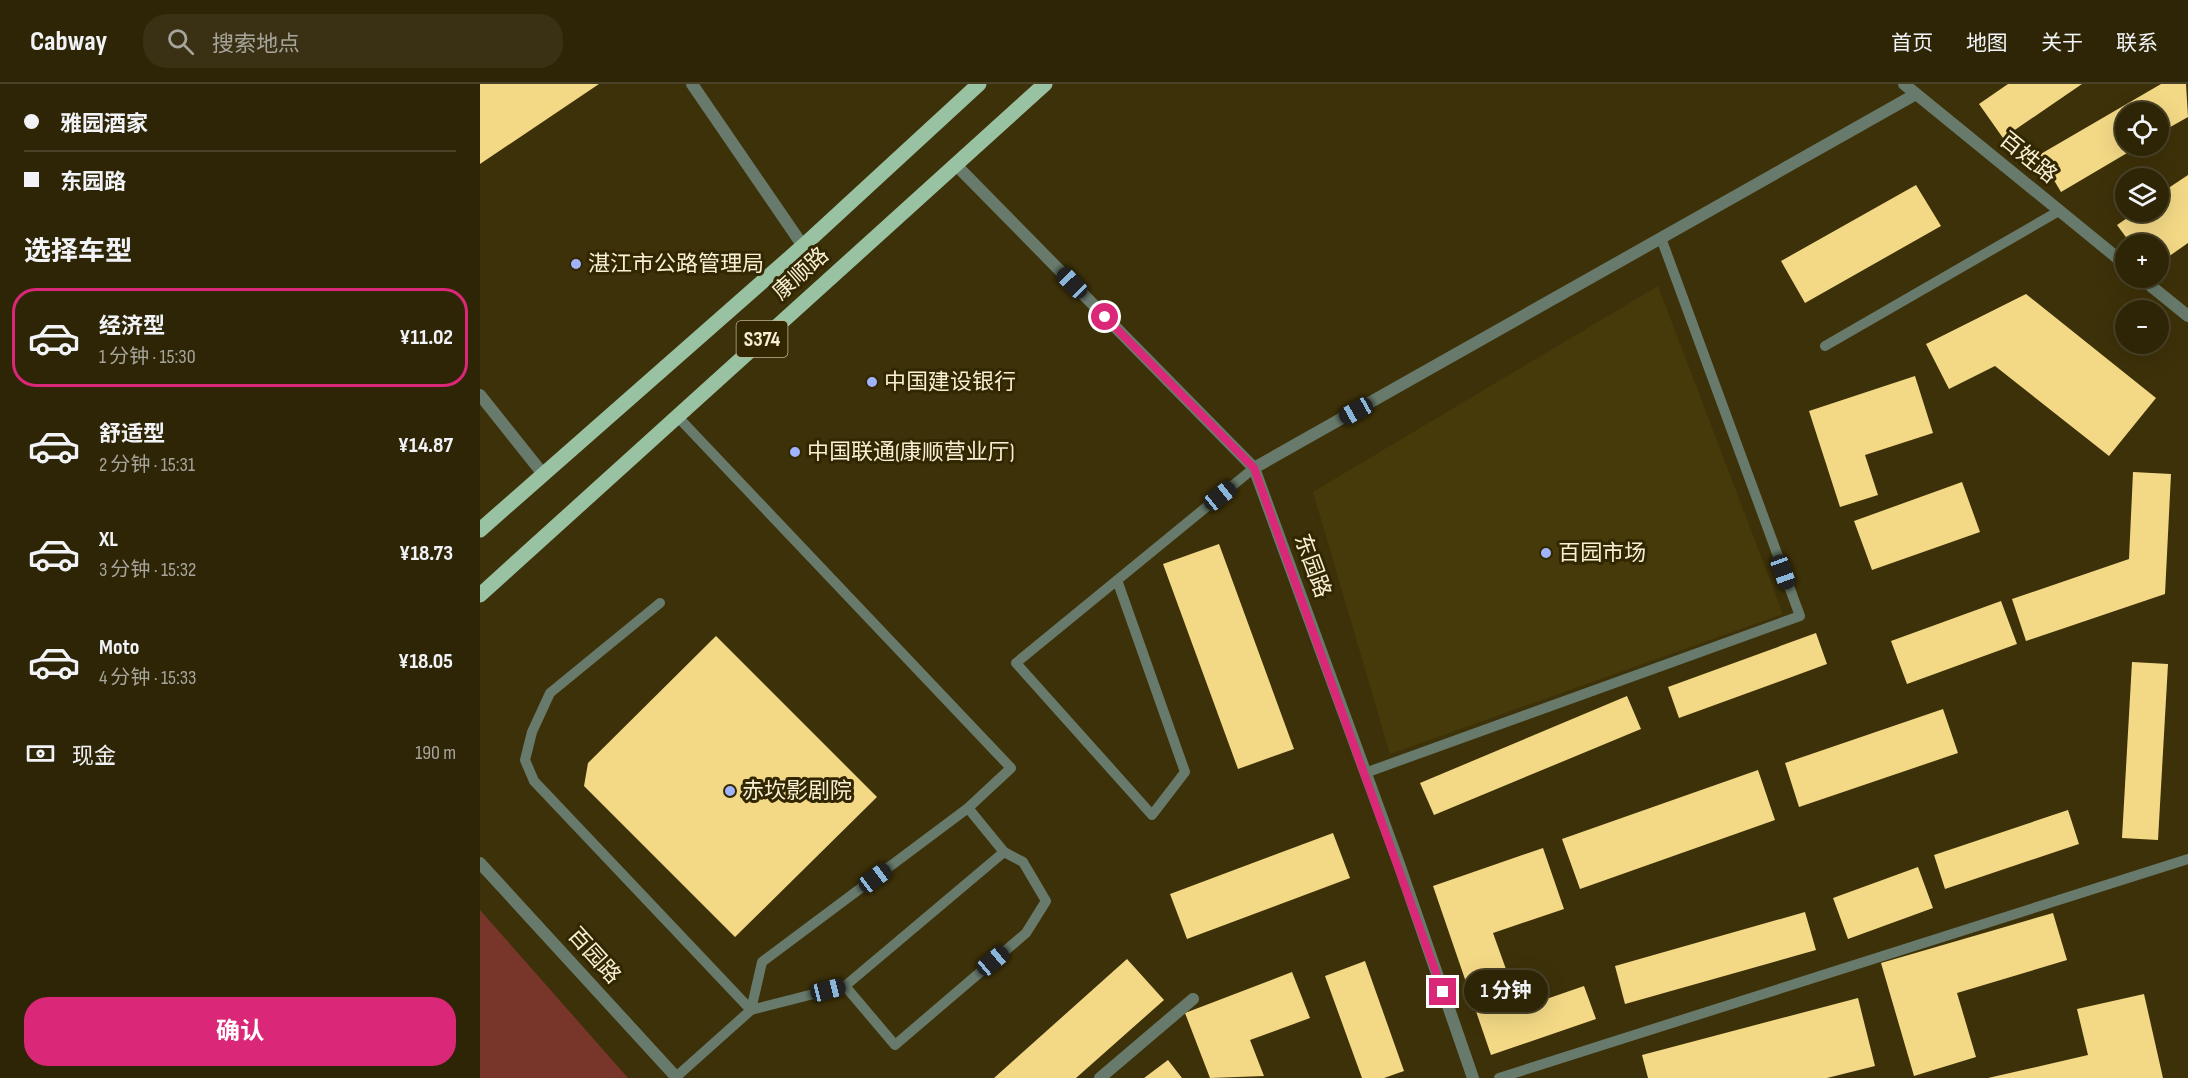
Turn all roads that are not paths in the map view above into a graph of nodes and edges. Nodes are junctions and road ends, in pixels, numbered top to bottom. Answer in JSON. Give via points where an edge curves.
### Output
{"nodes":[{"id":1,"x":692,"y":84,"type":"edge"},
{"id":2,"x":979,"y":84,"type":"edge"},
{"id":3,"x":1045,"y":84,"type":"edge"},
{"id":4,"x":1904,"y":84,"type":"edge"},
{"id":5,"x":1916,"y":94,"type":"junction"},
{"id":6,"x":956,"y":165,"type":"junction"},
{"id":7,"x":2059,"y":211,"type":"junction"},
{"id":8,"x":1661,"y":238,"type":"junction"},
{"id":9,"x":803,"y":246,"type":"junction"},
{"id":10,"x":2115,"y":256,"type":"edge"},
{"id":11,"x":2153,"y":288,"type":"edge"},
{"id":12,"x":2188,"y":316,"type":"edge"},
{"id":13,"x":1825,"y":346,"type":"dead end"},
{"id":14,"x":480,"y":395,"type":"edge"},
{"id":15,"x":676,"y":415,"type":"junction"},
{"id":16,"x":1254,"y":468,"type":"junction"},
{"id":17,"x":543,"y":474,"type":"junction"},
{"id":18,"x":480,"y":530,"type":"edge"},
{"id":19,"x":1117,"y":580,"type":"junction"},
{"id":20,"x":480,"y":595,"type":"edge"},
{"id":21,"x":660,"y":603,"type":"dead end"},
{"id":22,"x":1365,"y":772,"type":"junction"},
{"id":23,"x":968,"y":808,"type":"junction"},
{"id":24,"x":1004,"y":852,"type":"junction"},
{"id":25,"x":2188,"y":859,"type":"edge"},
{"id":26,"x":480,"y":862,"type":"edge"},
{"id":27,"x":845,"y":986,"type":"junction"},
{"id":28,"x":1193,"y":999,"type":"dead end"},
{"id":29,"x":751,"y":1010,"type":"junction"},
{"id":30,"x":676,"y":1078,"type":"edge"},
{"id":31,"x":1100,"y":1078,"type":"edge"},
{"id":32,"x":1473,"y":1078,"type":"edge"},
{"id":33,"x":1500,"y":1078,"type":"edge"}],
"edges":[{"from":1,"to":9,"type":"street"},
{"from":2,"to":9,"type":"main road","name":"康顺路","number":"S374"},
{"from":3,"to":6,"type":"main road","name":"康顺路","number":"S374"},
{"from":4,"to":5,"type":"street","name":"百姓路"},
{"from":5,"to":7,"type":"street","name":"百姓路"},
{"from":5,"to":8,"type":"street"},
{"from":6,"to":15,"type":"main road","name":"康顺路","number":"S374"},
{"from":6,"to":16,"type":"street","name":"东园路"},
{"from":7,"to":10,"type":"street","name":"百姓路"},
{"from":7,"to":13,"type":"lane"},
{"from":8,"to":16,"type":"street"},
{"from":8,"to":22,"type":"lane","via":[[1800,616]]},
{"from":9,"to":17,"type":"main road","name":"康顺路","number":"S374"},
{"from":11,"to":12,"type":"street"},
{"from":14,"to":17,"type":"street"},
{"from":15,"to":20,"type":"main road","name":"康顺路","number":"S374"},
{"from":15,"to":23,"type":"lane","via":[[1011,768]]},
{"from":16,"to":19,"type":"lane"},
{"from":16,"to":22,"type":"street","name":"东园路"},
{"from":17,"to":18,"type":"main road","name":"康顺路","number":"S374"},
{"from":19,"to":19,"type":"lane","via":[[1016,663],[1152,815],[1185,772]]},
{"from":21,"to":29,"type":"lane","via":[[550,693],[532,732],[525,760],[534,781]]},
{"from":22,"to":32,"type":"street","name":"东园路"},
{"from":23,"to":24,"type":"lane"},
{"from":23,"to":29,"type":"lane","via":[[762,962]]},
{"from":24,"to":27,"type":"lane"},
{"from":24,"to":27,"type":"lane","via":[[1023,862],[1046,902],[1026,933],[895,1045]]},
{"from":25,"to":33,"type":"lane"},
{"from":26,"to":30,"type":"street","name":"百园路"},
{"from":27,"to":29,"type":"lane"},
{"from":28,"to":31,"type":"street"},
{"from":29,"to":30,"type":"lane"}]}
